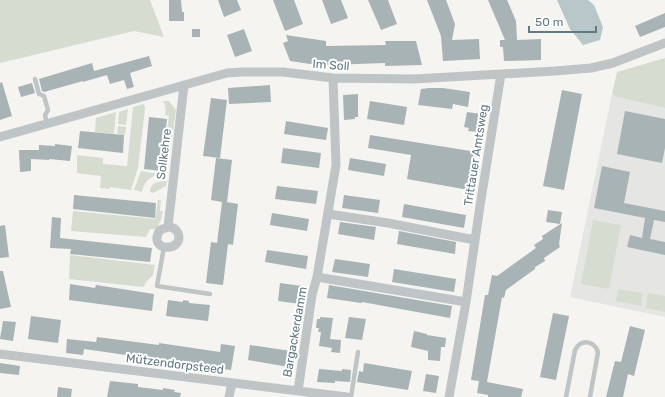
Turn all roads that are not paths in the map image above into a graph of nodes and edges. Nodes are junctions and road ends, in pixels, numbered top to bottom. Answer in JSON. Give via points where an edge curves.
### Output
{"nodes":[{"id":1,"x":665,"y":44,"type":"edge"},
{"id":2,"x":501,"y":74,"type":"junction"},
{"id":3,"x":333,"y":78,"type":"junction"},
{"id":4,"x":35,"y":79,"type":"dead end"},
{"id":5,"x":184,"y":85,"type":"junction"},
{"id":6,"x":47,"y":124,"type":"junction"},
{"id":7,"x":0,"y":137,"type":"edge"},
{"id":8,"x":328,"y":214,"type":"junction"},
{"id":9,"x":168,"y":227,"type":"junction"},
{"id":10,"x":475,"y":240,"type":"junction"},
{"id":11,"x":164,"y":247,"type":"junction"},
{"id":12,"x":318,"y":277,"type":"junction"},
{"id":13,"x":210,"y":294,"type":"dead end"},
{"id":14,"x":466,"y":302,"type":"junction"},
{"id":15,"x":358,"y":352,"type":"dead end"},
{"id":16,"x":0,"y":354,"type":"edge"},
{"id":17,"x":232,"y":383,"type":"junction"},
{"id":18,"x":298,"y":391,"type":"junction"},
{"id":19,"x":324,"y":396,"type":"edge"},
{"id":20,"x":229,"y":397,"type":"edge"},
{"id":21,"x":347,"y":397,"type":"edge"},
{"id":22,"x":351,"y":397,"type":"edge"},
{"id":23,"x":449,"y":397,"type":"edge"},
{"id":24,"x":566,"y":397,"type":"edge"},
{"id":25,"x":590,"y":397,"type":"edge"}],
"edges":[{"from":1,"to":2,"type":"street","name":"Im Soll","via":[[613,63],[591,68]]},
{"from":2,"to":3,"type":"street","name":"Im Soll","via":[[414,79]]},
{"from":2,"to":10,"type":"street","name":"Trittauer Amtsweg"},
{"from":3,"to":5,"type":"street","name":"Im Soll","via":[[283,72],[242,72],[227,73]]},
{"from":3,"to":8,"type":"street","name":"Bargackerdamm","via":[[336,164]]},
{"from":4,"to":6,"type":"lane","via":[[39,94],[44,96],[48,110],[45,115]]},
{"from":5,"to":6,"type":"street","name":"Im Soll"},
{"from":5,"to":9,"type":"street","name":"Sollkehre"},
{"from":6,"to":7,"type":"street","name":"Im Soll"},
{"from":8,"to":10,"type":"street"},
{"from":8,"to":12,"type":"street","name":"Bargackerdamm"},
{"from":9,"to":11,"type":"street","name":"Sollkehre","via":[[160,230],[157,237]]},
{"from":9,"to":11,"type":"street","via":[[177,232],[177,243],[168,248]]},
{"from":10,"to":14,"type":"street","name":"Trittauer Amtsweg"},
{"from":11,"to":13,"type":"lane","via":[[157,286]]},
{"from":12,"to":14,"type":"street","name":"Bargackerdamm"},
{"from":12,"to":18,"type":"street","name":"Bargackerdamm","via":[[312,295]]},
{"from":14,"to":23,"type":"street","name":"Trittauer Amtsweg"},
{"from":15,"to":22,"type":"lane"},
{"from":16,"to":17,"type":"street","name":"Mützendorpsteed"},
{"from":17,"to":18,"type":"street","name":"Mützendorpsteed"},
{"from":17,"to":20,"type":"street"},
{"from":18,"to":19,"type":"street","name":"Mützendorpsteed"},
{"from":19,"to":21,"type":"street","name":"Mützendorpsteed"},
{"from":24,"to":25,"type":"lane","via":[[575,350],[580,344],[591,343],[598,352]]}]}
